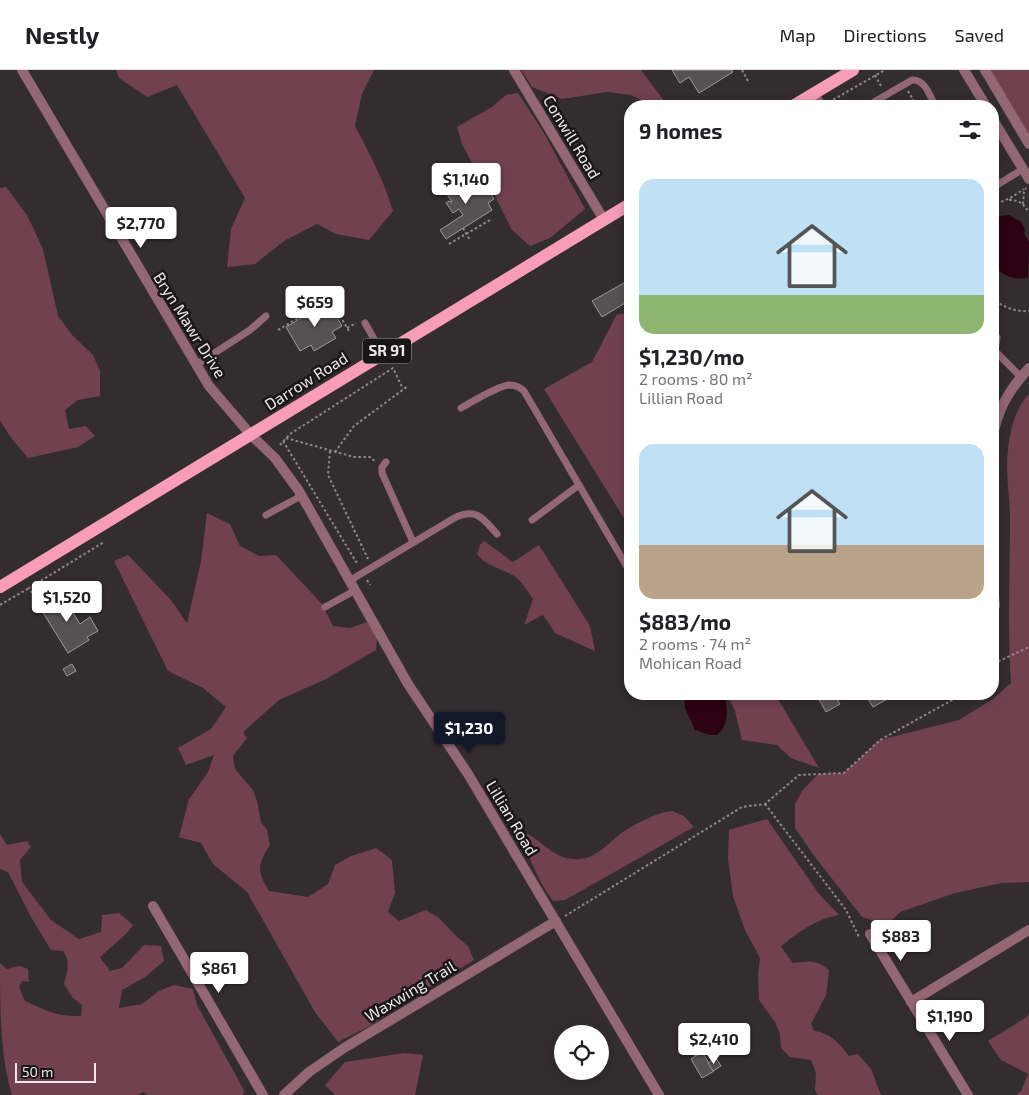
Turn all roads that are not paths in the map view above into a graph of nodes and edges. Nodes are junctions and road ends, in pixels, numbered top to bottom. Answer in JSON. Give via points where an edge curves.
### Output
{"nodes":[{"id":1,"x":22,"y":70,"type":"edge"},
{"id":2,"x":514,"y":70,"type":"edge"},
{"id":3,"x":853,"y":70,"type":"edge"},
{"id":4,"x":964,"y":70,"type":"edge"},
{"id":5,"x":985,"y":70,"type":"edge"},
{"id":6,"x":816,"y":93,"type":"junction"},
{"id":7,"x":804,"y":100,"type":"edge"},
{"id":8,"x":820,"y":100,"type":"edge"},
{"id":9,"x":877,"y":100,"type":"edge"},
{"id":10,"x":932,"y":100,"type":"edge"},
{"id":11,"x":982,"y":100,"type":"edge"},
{"id":12,"x":999,"y":130,"type":"edge"},
{"id":13,"x":1029,"y":144,"type":"edge"},
{"id":14,"x":1023,"y":169,"type":"junction"},
{"id":15,"x":1029,"y":179,"type":"edge"},
{"id":16,"x":999,"y":184,"type":"edge"},
{"id":17,"x":624,"y":208,"type":"edge"},
{"id":18,"x":604,"y":220,"type":"junction"},
{"id":19,"x":266,"y":316,"type":"dead end"},
{"id":20,"x":363,"y":321,"type":"road end"},
{"id":21,"x":382,"y":354,"type":"junction"},
{"id":22,"x":999,"y":355,"type":"edge"},
{"id":23,"x":196,"y":365,"type":"junction"},
{"id":24,"x":1029,"y":368,"type":"edge"},
{"id":25,"x":1021,"y":376,"type":"junction"},
{"id":26,"x":461,"y":408,"type":"dead end"},
{"id":27,"x":999,"y":411,"type":"edge"},
{"id":28,"x":251,"y":435,"type":"junction"},
{"id":29,"x":384,"y":464,"type":"road end"},
{"id":30,"x":579,"y":484,"type":"junction"},
{"id":31,"x":301,"y":496,"type":"junction"},
{"id":32,"x":266,"y":515,"type":"dead end"},
{"id":33,"x":532,"y":520,"type":"dead end"},
{"id":34,"x":497,"y":534,"type":"dead end"},
{"id":35,"x":413,"y":542,"type":"junction"},
{"id":36,"x":624,"y":562,"type":"edge"},
{"id":37,"x":349,"y":581,"type":"junction"},
{"id":38,"x":0,"y":587,"type":"edge"},
{"id":39,"x":354,"y":591,"type":"junction"},
{"id":40,"x":325,"y":607,"type":"dead end"},
{"id":41,"x":153,"y":906,"type":"dead end"},
{"id":42,"x":556,"y":921,"type":"junction"},
{"id":43,"x":1029,"y":930,"type":"edge"},
{"id":44,"x":870,"y":934,"type":"road end"},
{"id":45,"x":911,"y":1002,"type":"junction"},
{"id":46,"x":263,"y":1095,"type":"edge"},
{"id":47,"x":284,"y":1095,"type":"edge"},
{"id":48,"x":659,"y":1095,"type":"edge"},
{"id":49,"x":968,"y":1095,"type":"edge"}],
"edges":[{"from":1,"to":23,"type":"street","name":"Bryn Mawr Drive"},
{"from":2,"to":18,"type":"street","name":"Conwill Road"},
{"from":3,"to":6,"type":"main road"},
{"from":4,"to":11,"type":"street"},
{"from":5,"to":13,"type":"street"},
{"from":6,"to":7,"type":"main road"},
{"from":6,"to":8,"type":"lane"},
{"from":9,"to":10,"type":"lane","via":[[912,80],[922,83]]},
{"from":12,"to":14,"type":"street"},
{"from":14,"to":15,"type":"street"},
{"from":14,"to":16,"type":"lane"},
{"from":17,"to":18,"type":"main road","name":"Darrow Road","number":"SR 91"},
{"from":18,"to":21,"type":"main road","name":"Darrow Road","number":"SR 91"},
{"from":19,"to":23,"type":"lane"},
{"from":20,"to":21,"type":"lane"},
{"from":21,"to":28,"type":"main road","name":"Darrow Road","number":"SR 91"},
{"from":22,"to":25,"type":"lane"},
{"from":23,"to":28,"type":"street","name":"Bryn Mawr Drive","via":[[208,386]]},
{"from":24,"to":25,"type":"street"},
{"from":25,"to":27,"type":"street"},
{"from":26,"to":30,"type":"lane","via":[[510,385],[519,387]]},
{"from":28,"to":31,"type":"street","name":"Lillian Road","via":[[275,458]]},
{"from":28,"to":38,"type":"main road","name":"Darrow Road","number":"SR 91"},
{"from":29,"to":35,"type":"lane","via":[[382,473]]},
{"from":30,"to":33,"type":"lane"},
{"from":30,"to":36,"type":"lane"},
{"from":31,"to":32,"type":"lane"},
{"from":31,"to":37,"type":"street","name":"Lillian Road"},
{"from":34,"to":35,"type":"lane","via":[[481,517],[466,513]]},
{"from":35,"to":37,"type":"lane"},
{"from":37,"to":39,"type":"street","name":"Lillian Road"},
{"from":39,"to":40,"type":"lane"},
{"from":39,"to":42,"type":"street","name":"Lillian Road","via":[[418,701],[468,774]]},
{"from":41,"to":46,"type":"street"},
{"from":42,"to":47,"type":"street","name":"Waxwing Trail","via":[[332,1055]]},
{"from":42,"to":48,"type":"street","name":"Lillian Road"},
{"from":43,"to":45,"type":"street"},
{"from":44,"to":45,"type":"street"},
{"from":45,"to":49,"type":"street"}]}
